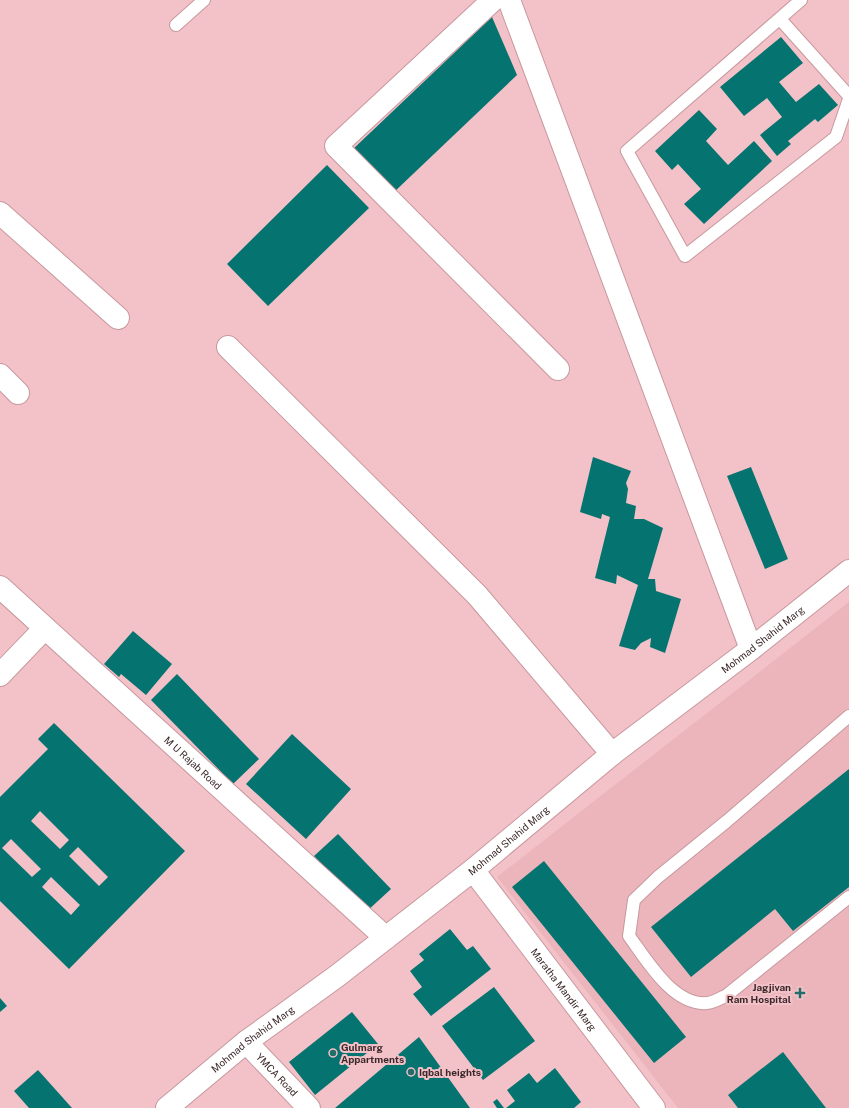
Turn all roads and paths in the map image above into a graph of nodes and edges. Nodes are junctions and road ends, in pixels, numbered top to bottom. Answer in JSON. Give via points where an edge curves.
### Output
{"nodes":[{"id":1,"x":204,"y":0,"type":"edge"},
{"id":2,"x":493,"y":0,"type":"edge"},
{"id":3,"x":508,"y":0,"type":"edge"},
{"id":4,"x":801,"y":0,"type":"edge"},
{"id":5,"x":780,"y":18,"type":"junction"},
{"id":6,"x":176,"y":25,"type":"dead end"},
{"id":7,"x":849,"y":97,"type":"edge"},
{"id":8,"x":0,"y":213,"type":"edge"},
{"id":9,"x":118,"y":318,"type":"dead end"},
{"id":10,"x":228,"y":347,"type":"dead end"},
{"id":11,"x":558,"y":369,"type":"dead end"},
{"id":12,"x":0,"y":375,"type":"edge"},
{"id":13,"x":18,"y":393,"type":"dead end"},
{"id":14,"x":849,"y":571,"type":"edge"},
{"id":15,"x":0,"y":587,"type":"edge"},
{"id":16,"x":45,"y":628,"type":"junction"},
{"id":17,"x":751,"y":649,"type":"junction"},
{"id":18,"x":0,"y":675,"type":"edge"},
{"id":19,"x":849,"y":716,"type":"edge"},
{"id":20,"x":612,"y":754,"type":"junction"},
{"id":21,"x":473,"y":870,"type":"junction"},
{"id":22,"x":849,"y":897,"type":"edge"},
{"id":23,"x":386,"y":938,"type":"junction"},
{"id":24,"x":246,"y":1042,"type":"junction"},
{"id":25,"x":175,"y":1106,"type":"edge"},
{"id":26,"x":309,"y":1108,"type":"edge"},
{"id":27,"x":654,"y":1108,"type":"edge"}],
"edges":[{"from":1,"to":6,"type":"lane"},
{"from":2,"to":11,"type":"street","via":[[336,146]]},
{"from":3,"to":17,"type":"street"},
{"from":4,"to":5,"type":"lane"},
{"from":5,"to":7,"type":"lane"},
{"from":5,"to":7,"type":"lane","via":[[627,151],[685,256],[836,137]]},
{"from":8,"to":9,"type":"street"},
{"from":10,"to":20,"type":"street","via":[[477,595]]},
{"from":12,"to":13,"type":"street"},
{"from":14,"to":17,"type":"street","name":"Mohmad Shahid Marg"},
{"from":15,"to":16,"type":"street","name":"M U Rajab Road"},
{"from":16,"to":18,"type":"street"},
{"from":16,"to":23,"type":"street","name":"M U Rajab Road"},
{"from":17,"to":20,"type":"street","name":"Mohmad Shahid Marg"},
{"from":19,"to":22,"type":"lane","via":[[634,900],[629,936],[653,970],[684,999],[707,1004],[726,995]]},
{"from":20,"to":21,"type":"street","name":"Mohmad Shahid Marg"},
{"from":21,"to":23,"type":"street","name":"Mohmad Shahid Marg"},
{"from":21,"to":27,"type":"street","name":"Maratha Mandir Marg"},
{"from":23,"to":24,"type":"street","name":"Mohmad Shahid Marg"},
{"from":24,"to":25,"type":"street","name":"Mohmad Shahid Marg"},
{"from":24,"to":26,"type":"street","name":"YMCA Road"}]}
